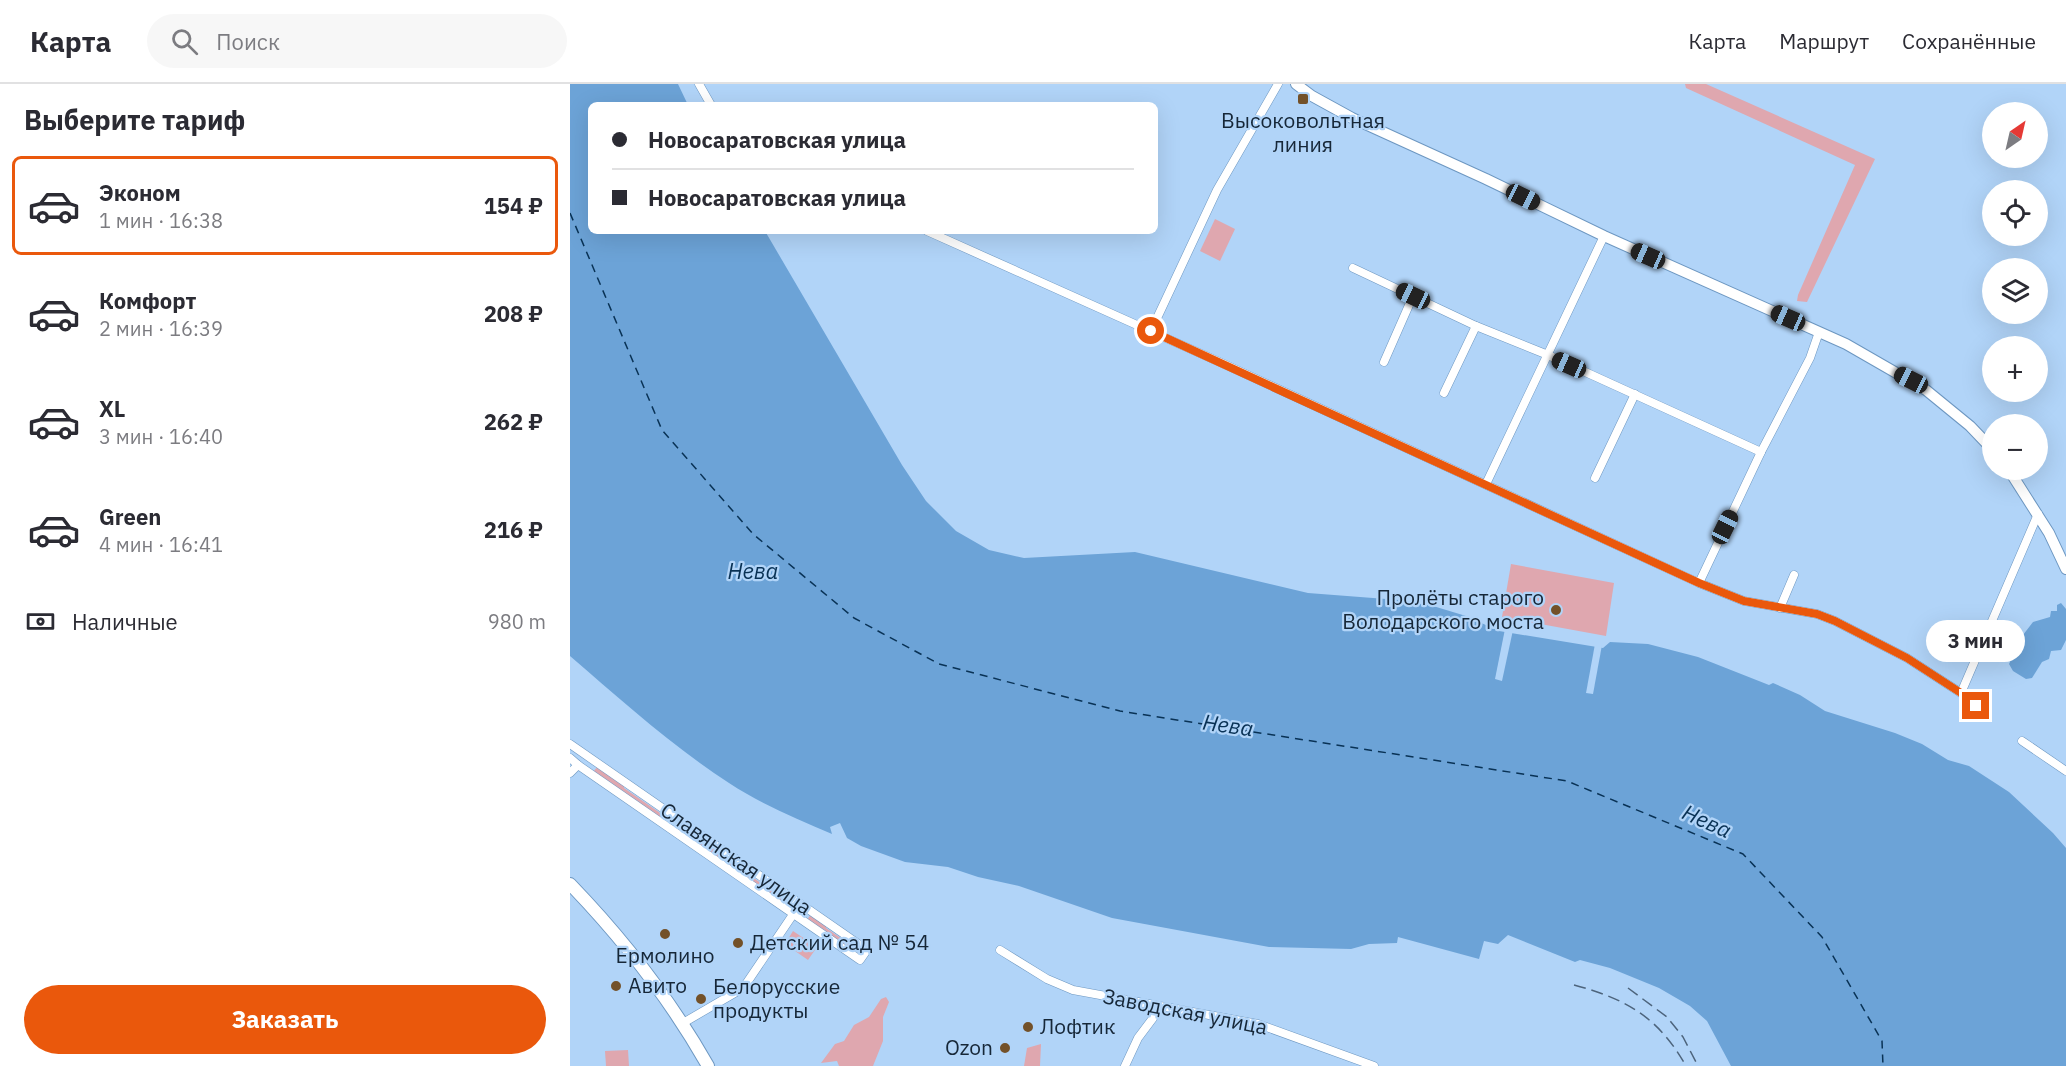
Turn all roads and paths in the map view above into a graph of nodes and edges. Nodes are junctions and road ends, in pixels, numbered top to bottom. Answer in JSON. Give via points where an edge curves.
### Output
{"nodes":[{"id":1,"x":699,"y":84,"type":"edge"},
{"id":2,"x":1278,"y":84,"type":"edge"},
{"id":3,"x":1296,"y":84,"type":"edge"},
{"id":4,"x":709,"y":102,"type":"edge"},
{"id":5,"x":934,"y":234,"type":"edge"},
{"id":6,"x":1604,"y":236,"type":"junction"},
{"id":7,"x":1353,"y":268,"type":"dead end"},
{"id":8,"x":1413,"y":296,"type":"junction"},
{"id":9,"x":1476,"y":326,"type":"junction"},
{"id":10,"x":1151,"y":331,"type":"junction"},
{"id":11,"x":1819,"y":332,"type":"junction"},
{"id":12,"x":1548,"y":355,"type":"junction"},
{"id":13,"x":1383,"y":362,"type":"dead end"},
{"id":14,"x":1444,"y":393,"type":"dead end"},
{"id":15,"x":1635,"y":394,"type":"junction"},
{"id":16,"x":1982,"y":439,"type":"edge"},
{"id":17,"x":1761,"y":452,"type":"junction"},
{"id":18,"x":1595,"y":478,"type":"dead end"},
{"id":19,"x":2016,"y":480,"type":"edge"},
{"id":20,"x":1486,"y":484,"type":"junction"},
{"id":21,"x":2038,"y":514,"type":"junction"},
{"id":22,"x":2066,"y":569,"type":"edge"},
{"id":23,"x":1794,"y":575,"type":"dead end"},
{"id":24,"x":1699,"y":583,"type":"junction"},
{"id":25,"x":1780,"y":608,"type":"junction"},
{"id":26,"x":1961,"y":693,"type":"junction"},
{"id":27,"x":1976,"y":706,"type":"dead end"},
{"id":28,"x":2022,"y":741,"type":"dead end"},
{"id":29,"x":570,"y":744,"type":"edge"},
{"id":30,"x":570,"y":758,"type":"edge"},
{"id":31,"x":578,"y":765,"type":"junction"},
{"id":32,"x":2066,"y":771,"type":"edge"},
{"id":33,"x":570,"y":773,"type":"edge"},
{"id":34,"x":684,"y":823,"type":"junction"},
{"id":35,"x":677,"y":833,"type":"junction"},
{"id":36,"x":570,"y":884,"type":"edge"},
{"id":37,"x":794,"y":914,"type":"junction"},
{"id":38,"x":1000,"y":950,"type":"dead end"},
{"id":39,"x":1156,"y":1006,"type":"junction"},
{"id":40,"x":683,"y":1023,"type":"junction"},
{"id":41,"x":708,"y":1066,"type":"edge"},
{"id":42,"x":1125,"y":1066,"type":"edge"},
{"id":43,"x":1374,"y":1066,"type":"edge"}],
"edges":[{"from":1,"to":4,"type":"street"},
{"from":2,"to":10,"type":"street","via":[[1217,190]]},
{"from":3,"to":6,"type":"main road","via":[[1352,118]]},
{"from":5,"to":10,"type":"street"},
{"from":6,"to":11,"type":"main road"},
{"from":6,"to":12,"type":"street"},
{"from":7,"to":8,"type":"street"},
{"from":8,"to":9,"type":"street"},
{"from":8,"to":13,"type":"street"},
{"from":9,"to":12,"type":"street"},
{"from":9,"to":14,"type":"street"},
{"from":10,"to":20,"type":"street"},
{"from":11,"to":16,"type":"main road","via":[[1911,380]]},
{"from":11,"to":17,"type":"street"},
{"from":12,"to":15,"type":"street"},
{"from":12,"to":20,"type":"street"},
{"from":15,"to":17,"type":"street"},
{"from":15,"to":18,"type":"street"},
{"from":17,"to":24,"type":"street"},
{"from":19,"to":21,"type":"main road"},
{"from":20,"to":24,"type":"street"},
{"from":21,"to":22,"type":"main road"},
{"from":21,"to":26,"type":"street"},
{"from":23,"to":25,"type":"street"},
{"from":24,"to":25,"type":"street","via":[[1744,601]]},
{"from":25,"to":26,"type":"street","via":[[1835,621],[1907,658]]},
{"from":26,"to":27,"type":"street"},
{"from":28,"to":32,"type":"street"},
{"from":29,"to":34,"type":"street","name":"Славянская улица"},
{"from":30,"to":31,"type":"street","name":"Славянская улица"},
{"from":31,"to":33,"type":"street"},
{"from":31,"to":35,"type":"street","name":"Славянская улица"},
{"from":34,"to":35,"type":"street"},
{"from":34,"to":37,"type":"street","name":"Славянская улица","via":[[867,950],[860,960]]},
{"from":35,"to":37,"type":"street","name":"Славянская улица"},
{"from":36,"to":40,"type":"main road","via":[[615,933]]},
{"from":37,"to":40,"type":"street","via":[[738,992]]},
{"from":38,"to":39,"type":"street","name":"Заводская улица","via":[[1073,990]]},
{"from":39,"to":42,"type":"street"},
{"from":39,"to":43,"type":"street","name":"Заводская улица","via":[[1258,1024]]},
{"from":40,"to":41,"type":"main road"}]}
